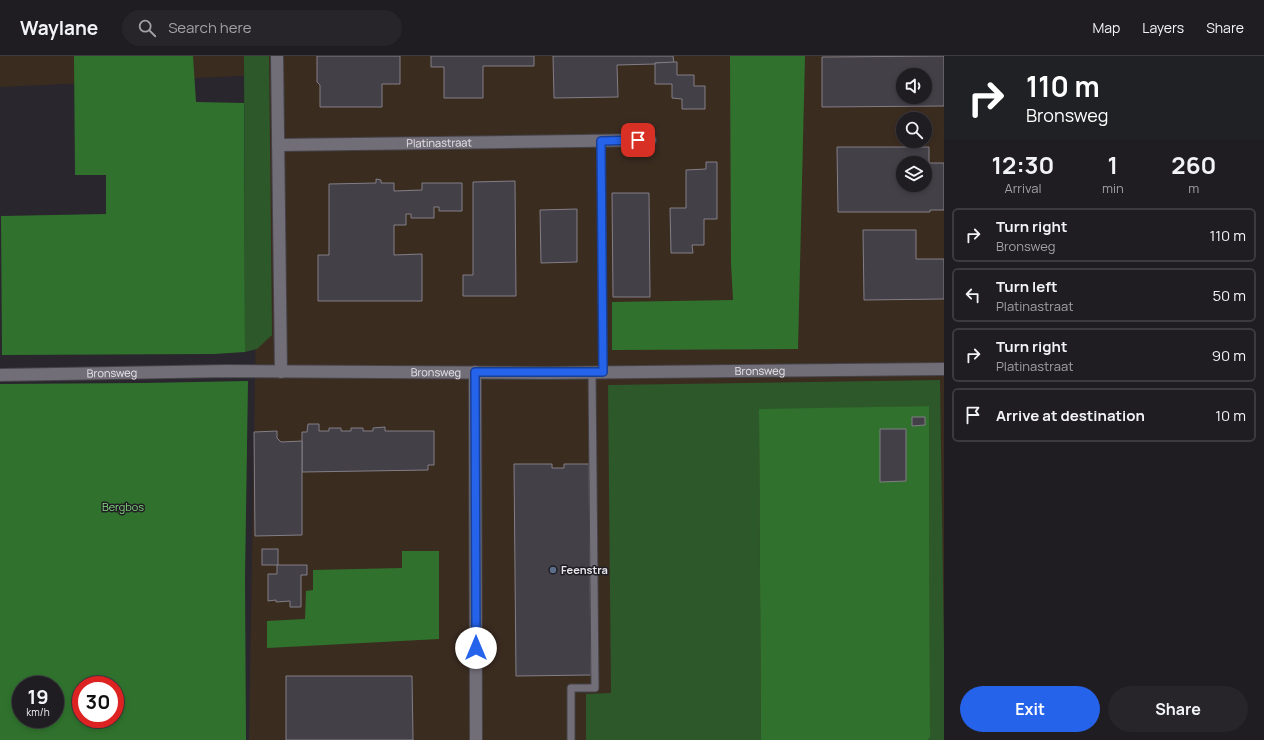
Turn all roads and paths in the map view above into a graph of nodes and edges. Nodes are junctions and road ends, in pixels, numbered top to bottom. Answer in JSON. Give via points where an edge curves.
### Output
{"nodes":[{"id":1,"x":277,"y":56,"type":"edge"},
{"id":2,"x":650,"y":140,"type":"dead end"},
{"id":3,"x":601,"y":141,"type":"junction"},
{"id":4,"x":278,"y":145,"type":"junction"},
{"id":5,"x":944,"y":369,"type":"edge"},
{"id":6,"x":281,"y":372,"type":"junction"},
{"id":7,"x":475,"y":372,"type":"junction"},
{"id":8,"x":597,"y":372,"type":"junction"},
{"id":9,"x":0,"y":375,"type":"edge"},
{"id":10,"x":476,"y":740,"type":"edge"},
{"id":11,"x":571,"y":740,"type":"edge"}],
"edges":[{"from":1,"to":4,"type":"street"},
{"from":2,"to":3,"type":"street","name":"Platinastraat"},
{"from":3,"to":4,"type":"street","name":"Platinastraat"},
{"from":3,"to":8,"type":"lane"},
{"from":4,"to":6,"type":"street"},
{"from":5,"to":8,"type":"street","name":"Bronsweg"},
{"from":6,"to":7,"type":"street","name":"Bronsweg"},
{"from":6,"to":9,"type":"street","name":"Bronsweg"},
{"from":7,"to":8,"type":"street","name":"Bronsweg"},
{"from":7,"to":10,"type":"street"},
{"from":8,"to":11,"type":"lane","via":[[595,688],[571,688]]}]}
